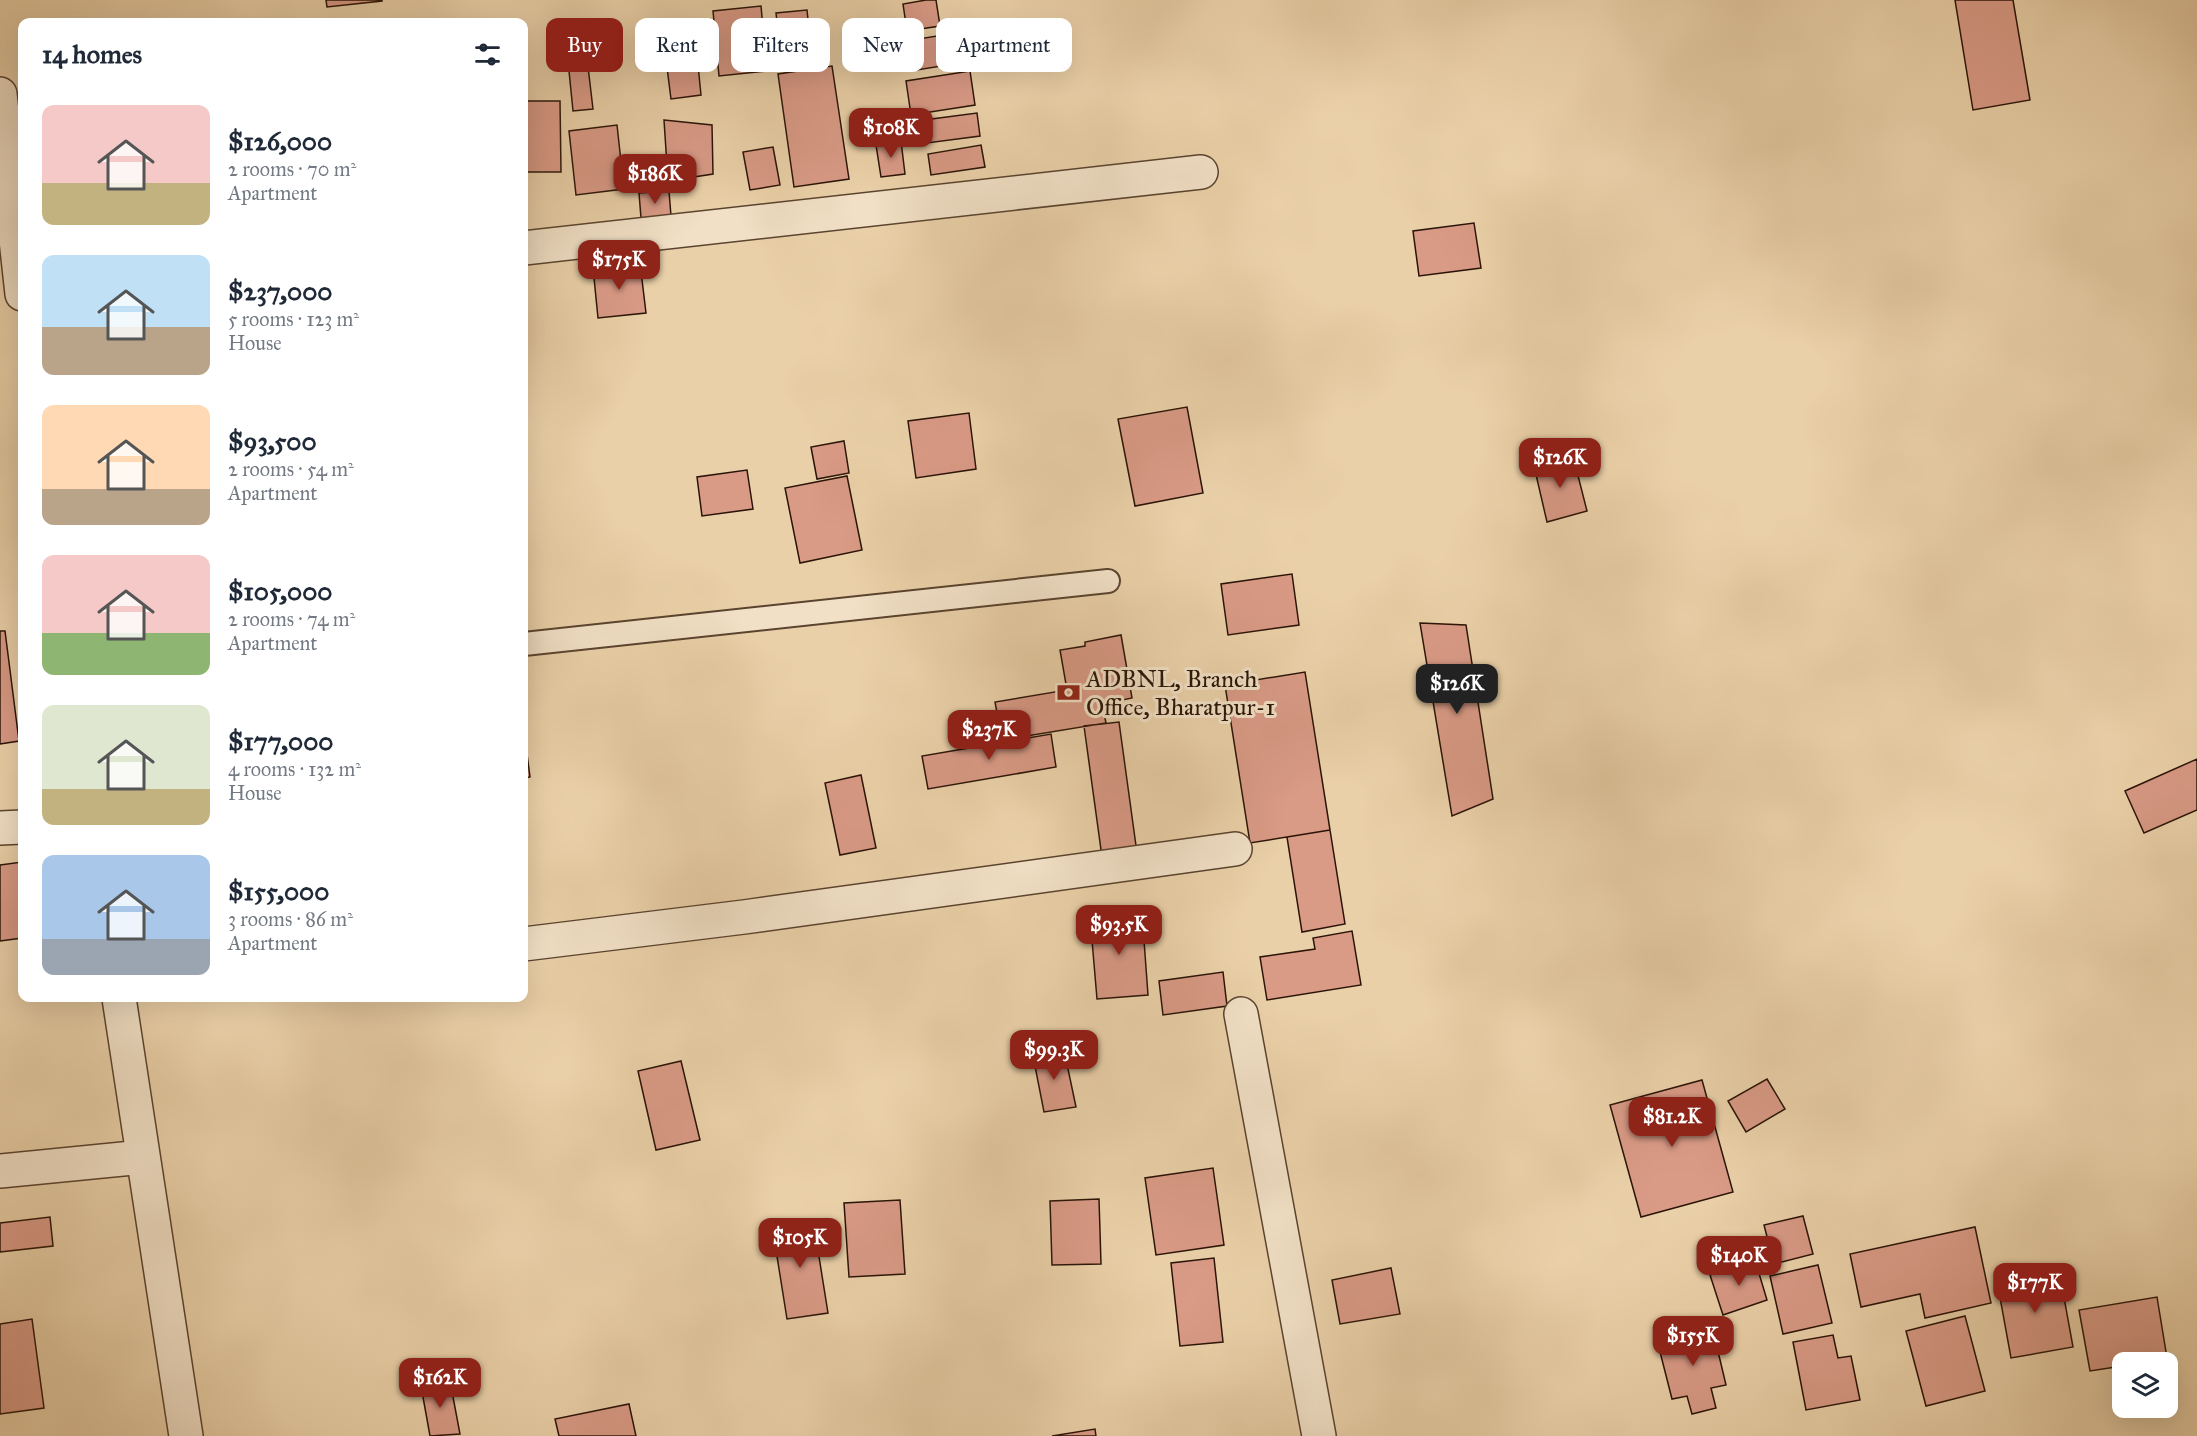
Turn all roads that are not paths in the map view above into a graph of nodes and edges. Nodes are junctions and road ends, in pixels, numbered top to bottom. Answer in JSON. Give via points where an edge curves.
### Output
{"nodes":[{"id":1,"x":0,"y":94,"type":"edge"},
{"id":2,"x":3,"y":146,"type":"edge"},
{"id":3,"x":1201,"y":172,"type":"dead end"},
{"id":4,"x":528,"y":248,"type":"edge"},
{"id":5,"x":18,"y":263,"type":"edge"},
{"id":6,"x":1108,"y":581,"type":"dead end"},
{"id":7,"x":528,"y":644,"type":"edge"},
{"id":8,"x":18,"y":827,"type":"edge"},
{"id":9,"x":0,"y":828,"type":"edge"},
{"id":10,"x":1235,"y":849,"type":"dead end"},
{"id":11,"x":528,"y":944,"type":"edge"},
{"id":12,"x":120,"y":1002,"type":"edge"},
{"id":13,"x":1240,"y":1014,"type":"dead end"},
{"id":14,"x":142,"y":1157,"type":"junction"},
{"id":15,"x":0,"y":1171,"type":"edge"},
{"id":16,"x":186,"y":1436,"type":"edge"},
{"id":17,"x":1319,"y":1436,"type":"edge"}],
"edges":[{"from":1,"to":2,"type":"street"},
{"from":2,"to":5,"type":"street"},
{"from":3,"to":4,"type":"street"},
{"from":6,"to":7,"type":"lane"},
{"from":8,"to":9,"type":"street"},
{"from":10,"to":11,"type":"street","via":[[744,918]]},
{"from":12,"to":14,"type":"street"},
{"from":13,"to":17,"type":"street"},
{"from":14,"to":15,"type":"street"},
{"from":14,"to":16,"type":"street"}]}
